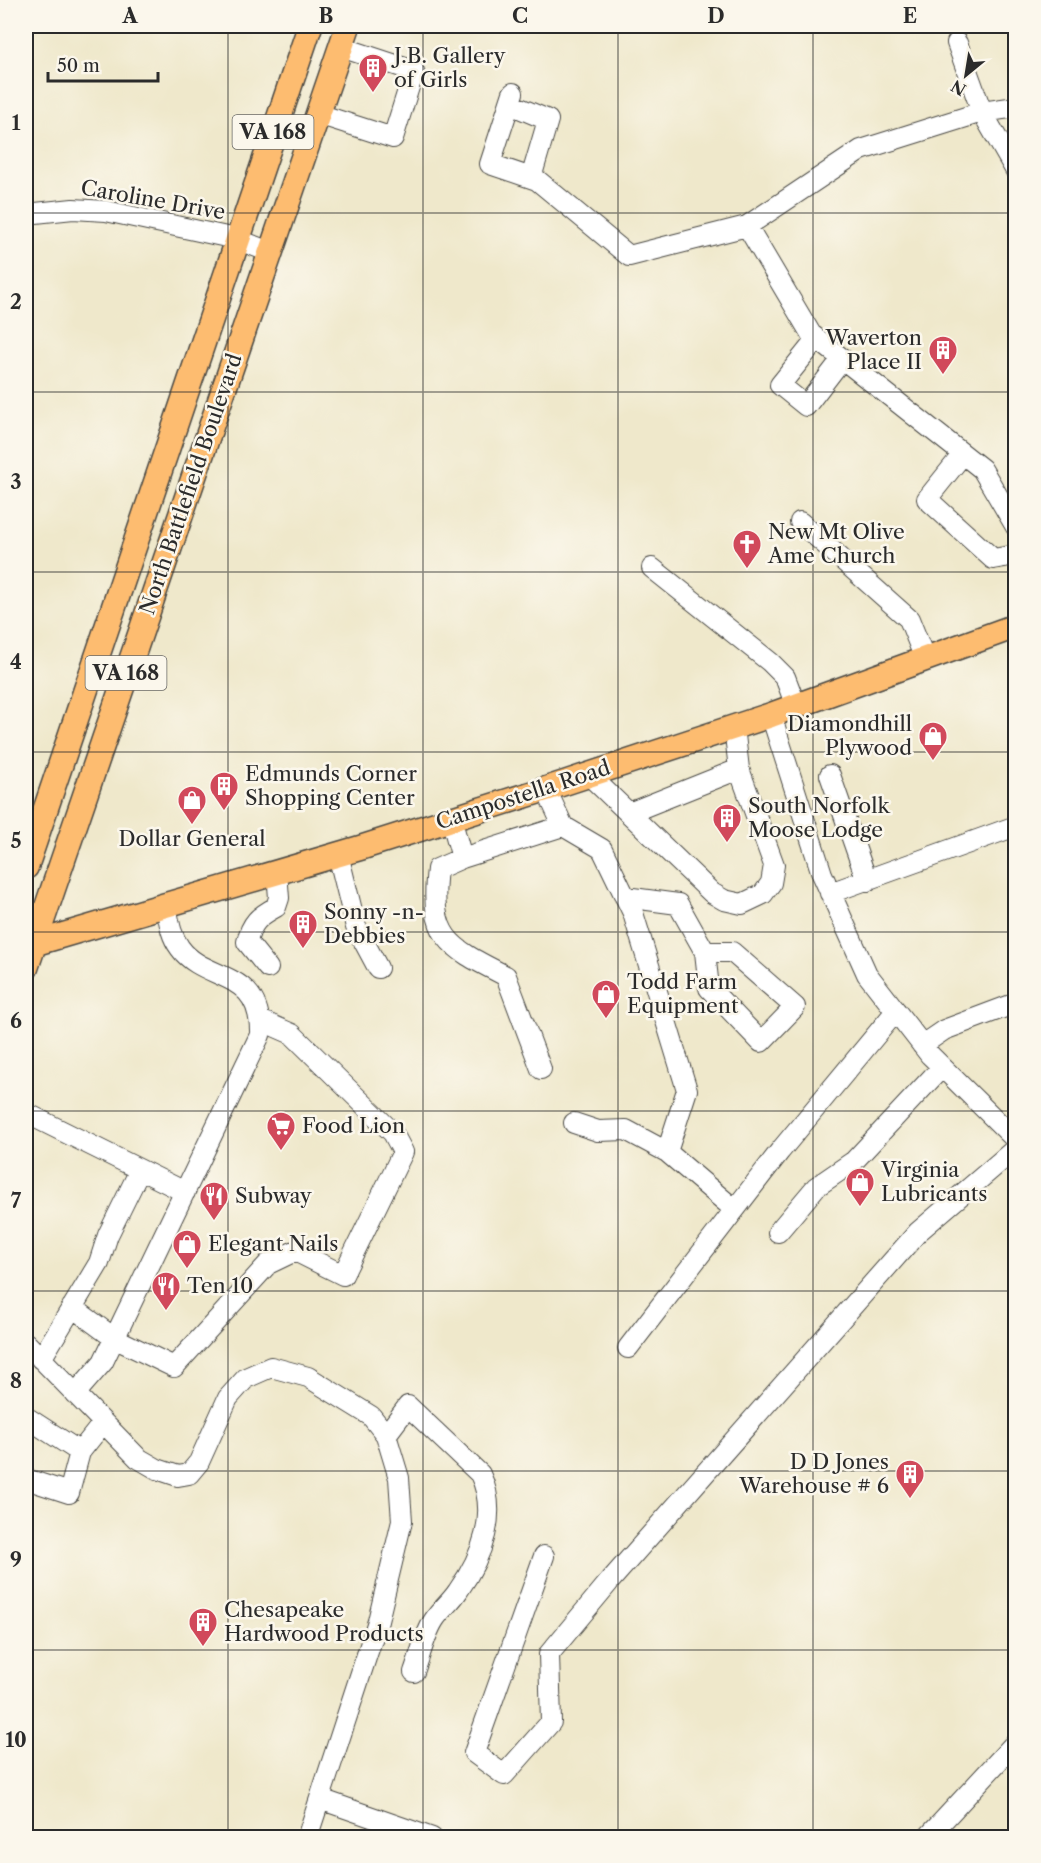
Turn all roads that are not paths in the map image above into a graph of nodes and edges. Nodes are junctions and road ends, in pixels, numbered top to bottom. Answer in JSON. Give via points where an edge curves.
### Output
{"nodes":[{"id":1,"x":310,"y":26,"type":"edge"},
{"id":2,"x":344,"y":36,"type":"edge"},
{"id":3,"x":957,"y":43,"type":"dead end"},
{"id":4,"x":1016,"y":107,"type":"edge"},
{"id":5,"x":982,"y":112,"type":"junction"},
{"id":6,"x":318,"y":114,"type":"junction"},
{"id":7,"x":1016,"y":171,"type":"edge"},
{"id":8,"x":531,"y":178,"type":"junction"},
{"id":9,"x":26,"y":214,"type":"edge"},
{"id":10,"x":747,"y":226,"type":"junction"},
{"id":11,"x":236,"y":239,"type":"junction"},
{"id":12,"x":270,"y":252,"type":"junction"},
{"id":13,"x":817,"y":339,"type":"junction"},
{"id":14,"x":842,"y":359,"type":"junction"},
{"id":15,"x":963,"y":454,"type":"junction"},
{"id":16,"x":800,"y":522,"type":"dead end"},
{"id":17,"x":1016,"y":527,"type":"edge"},
{"id":18,"x":1016,"y":555,"type":"edge"},
{"id":19,"x":652,"y":568,"type":"dead end"},
{"id":20,"x":1016,"y":626,"type":"edge"},
{"id":21,"x":925,"y":659,"type":"junction"},
{"id":22,"x":796,"y":706,"type":"junction"},
{"id":23,"x":771,"y":715,"type":"junction"},
{"id":24,"x":734,"y":727,"type":"junction"},
{"id":25,"x":739,"y":769,"type":"junction"},
{"id":26,"x":588,"y":774,"type":"junction"},
{"id":27,"x":830,"y":775,"type":"dead end"},
{"id":28,"x":546,"y":789,"type":"junction"},
{"id":29,"x":628,"y":813,"type":"junction"},
{"id":30,"x":451,"y":818,"type":"junction"},
{"id":31,"x":563,"y":826,"type":"junction"},
{"id":32,"x":1016,"y":826,"type":"edge"},
{"id":33,"x":338,"y":854,"type":"junction"},
{"id":34,"x":462,"y":858,"type":"junction"},
{"id":35,"x":26,"y":867,"type":"edge"},
{"id":36,"x":277,"y":872,"type":"junction"},
{"id":37,"x":867,"y":881,"type":"junction"},
{"id":38,"x":830,"y":893,"type":"junction"},
{"id":39,"x":625,"y":897,"type":"junction"},
{"id":40,"x":166,"y":904,"type":"junction"},
{"id":41,"x":30,"y":944,"type":"edge"},
{"id":42,"x":705,"y":952,"type":"junction"},
{"id":43,"x":26,"y":968,"type":"edge"},
{"id":44,"x":268,"y":968,"type":"dead end"},
{"id":45,"x":378,"y":968,"type":"dead end"},
{"id":46,"x":1016,"y":1003,"type":"edge"},
{"id":47,"x":896,"y":1011,"type":"junction"},
{"id":48,"x":260,"y":1020,"type":"junction"},
{"id":49,"x":922,"y":1045,"type":"junction"},
{"id":50,"x":942,"y":1067,"type":"junction"},
{"id":51,"x":541,"y":1069,"type":"dead end"},
{"id":52,"x":26,"y":1113,"type":"edge"},
{"id":53,"x":574,"y":1123,"type":"dead end"},
{"id":54,"x":1016,"y":1140,"type":"edge"},
{"id":55,"x":1016,"y":1148,"type":"edge"},
{"id":56,"x":667,"y":1152,"type":"junction"},
{"id":57,"x":140,"y":1170,"type":"junction"},
{"id":58,"x":184,"y":1192,"type":"junction"},
{"id":59,"x":734,"y":1209,"type":"junction"},
{"id":60,"x":778,"y":1232,"type":"dead end"},
{"id":61,"x":72,"y":1307,"type":"junction"},
{"id":62,"x":114,"y":1338,"type":"junction"},
{"id":63,"x":26,"y":1343,"type":"edge"},
{"id":64,"x":628,"y":1348,"type":"dead end"},
{"id":65,"x":41,"y":1359,"type":"junction"},
{"id":66,"x":75,"y":1394,"type":"junction"},
{"id":67,"x":29,"y":1419,"type":"dead end"},
{"id":68,"x":103,"y":1423,"type":"junction"},
{"id":69,"x":386,"y":1435,"type":"junction"},
{"id":70,"x":80,"y":1452,"type":"junction"},
{"id":71,"x":26,"y":1479,"type":"edge"},
{"id":72,"x":544,"y":1556,"type":"dead end"},
{"id":73,"x":414,"y":1672,"type":"dead end"},
{"id":74,"x":1016,"y":1742,"type":"edge"},
{"id":75,"x":320,"y":1799,"type":"junction"},
{"id":76,"x":306,"y":1838,"type":"edge"},
{"id":77,"x":432,"y":1838,"type":"edge"},
{"id":78,"x":927,"y":1838,"type":"edge"}],
"edges":[{"from":1,"to":11,"type":"main road","name":"North Battlefield Boulevard","number":"VA 168"},
{"from":2,"to":6,"type":"main road","name":"North Battlefield Boulevard","number":"VA 168"},
{"from":2,"to":6,"type":"street","via":[[414,71],[393,138]]},
{"from":3,"to":5,"type":"street"},
{"from":4,"to":5,"type":"street"},
{"from":5,"to":7,"type":"street"},
{"from":5,"to":10,"type":"street","via":[[861,150]]},
{"from":6,"to":12,"type":"main road","name":"North Battlefield Boulevard","number":"VA 168"},
{"from":8,"to":8,"type":"street","via":[[490,164],[511,98],[548,120]]},
{"from":8,"to":10,"type":"street","via":[[629,256]]},
{"from":9,"to":11,"type":"street","name":"Caroline Drive","via":[[89,209]]},
{"from":10,"to":13,"type":"street"},
{"from":11,"to":12,"type":"street","name":"Caroline Drive"},
{"from":11,"to":35,"type":"main road","name":"North Battlefield Boulevard","number":"VA 168"},
{"from":12,"to":41,"type":"main road","name":"North Battlefield Boulevard","number":"VA 168"},
{"from":13,"to":14,"type":"street"},
{"from":13,"to":14,"type":"street","via":[[780,385],[806,406]]},
{"from":14,"to":15,"type":"street"},
{"from":15,"to":17,"type":"street","via":[[982,469]]},
{"from":15,"to":18,"type":"street","via":[[927,499],[993,558]]},
{"from":16,"to":21,"type":"street","via":[[909,619]]},
{"from":19,"to":22,"type":"street","via":[[770,662],[785,677]]},
{"from":20,"to":21,"type":"main road","name":"Campostella Road"},
{"from":21,"to":22,"type":"main road","name":"Campostella Road"},
{"from":22,"to":23,"type":"main road","name":"Campostella Road"},
{"from":23,"to":24,"type":"main road","name":"Campostella Road"},
{"from":23,"to":38,"type":"street"},
{"from":24,"to":25,"type":"street"},
{"from":24,"to":26,"type":"main road","name":"Campostella Road"},
{"from":25,"to":29,"type":"street"},
{"from":25,"to":29,"type":"street","via":[[774,865],[771,883],[763,894],[742,904],[712,893]]},
{"from":26,"to":28,"type":"main road","name":"Campostella Road"},
{"from":26,"to":29,"type":"street"},
{"from":27,"to":37,"type":"street"},
{"from":28,"to":30,"type":"main road","name":"Campostella Road"},
{"from":28,"to":31,"type":"street"},
{"from":30,"to":33,"type":"main road","name":"Campostella Road"},
{"from":30,"to":34,"type":"street"},
{"from":31,"to":34,"type":"street"},
{"from":31,"to":39,"type":"street","via":[[602,849]]},
{"from":32,"to":37,"type":"street"},
{"from":33,"to":36,"type":"main road","name":"Campostella Road"},
{"from":33,"to":45,"type":"street","via":[[356,927]]},
{"from":34,"to":51,"type":"street","via":[[437,869],[434,897],[442,933],[458,951],[506,976]]},
{"from":36,"to":40,"type":"main road","name":"Campostella Road"},
{"from":36,"to":44,"type":"street","via":[[276,907],[260,915],[250,928],[247,942]]},
{"from":37,"to":38,"type":"street"},
{"from":38,"to":47,"type":"street","via":[[867,974]]},
{"from":39,"to":42,"type":"street","via":[[678,903]]},
{"from":39,"to":56,"type":"street","via":[[687,1090]]},
{"from":40,"to":41,"type":"main road","name":"Campostella Road"},
{"from":40,"to":48,"type":"street","via":[[172,937],[181,951],[237,982]]},
{"from":41,"to":43,"type":"main road","number":"VA 168"},
{"from":42,"to":42,"type":"street","via":[[709,988],[761,1042],[795,1007],[732,952]]},
{"from":46,"to":49,"type":"street","via":[[944,1030]]},
{"from":47,"to":49,"type":"street"},
{"from":47,"to":59,"type":"street"},
{"from":48,"to":58,"type":"street","via":[[260,1035]]},
{"from":48,"to":62,"type":"street","via":[[292,1034],[393,1133],[403,1152],[343,1275],[295,1251],[268,1264],[174,1367]]},
{"from":49,"to":50,"type":"street"},
{"from":50,"to":54,"type":"street"},
{"from":50,"to":60,"type":"street","via":[[854,1161],[816,1187]]},
{"from":52,"to":57,"type":"street"},
{"from":53,"to":56,"type":"street","via":[[598,1131],[626,1130]]},
{"from":55,"to":72,"type":"street","via":[[918,1232],[549,1654],[551,1722],[504,1775],[474,1753]]},
{"from":56,"to":59,"type":"street"},
{"from":57,"to":58,"type":"street"},
{"from":57,"to":61,"type":"street","via":[[108,1235],[99,1263]]},
{"from":58,"to":62,"type":"street"},
{"from":59,"to":64,"type":"street"},
{"from":61,"to":62,"type":"street"},
{"from":61,"to":65,"type":"street"},
{"from":62,"to":66,"type":"street","via":[[103,1362]]},
{"from":63,"to":65,"type":"street"},
{"from":65,"to":66,"type":"street"},
{"from":66,"to":68,"type":"street"},
{"from":67,"to":70,"type":"street"},
{"from":68,"to":69,"type":"street","via":[[138,1458],[178,1476],[189,1474],[199,1462],[228,1398],[246,1378],[272,1367],[308,1377],[371,1416]]},
{"from":68,"to":70,"type":"street"},
{"from":69,"to":73,"type":"street","via":[[408,1406],[480,1474],[490,1509],[475,1564],[433,1621]]},
{"from":69,"to":75,"type":"street","via":[[399,1478],[402,1521],[378,1621]]},
{"from":70,"to":71,"type":"street","via":[[69,1493]]},
{"from":74,"to":78,"type":"street"},
{"from":75,"to":76,"type":"street"},
{"from":75,"to":77,"type":"street"}]}
